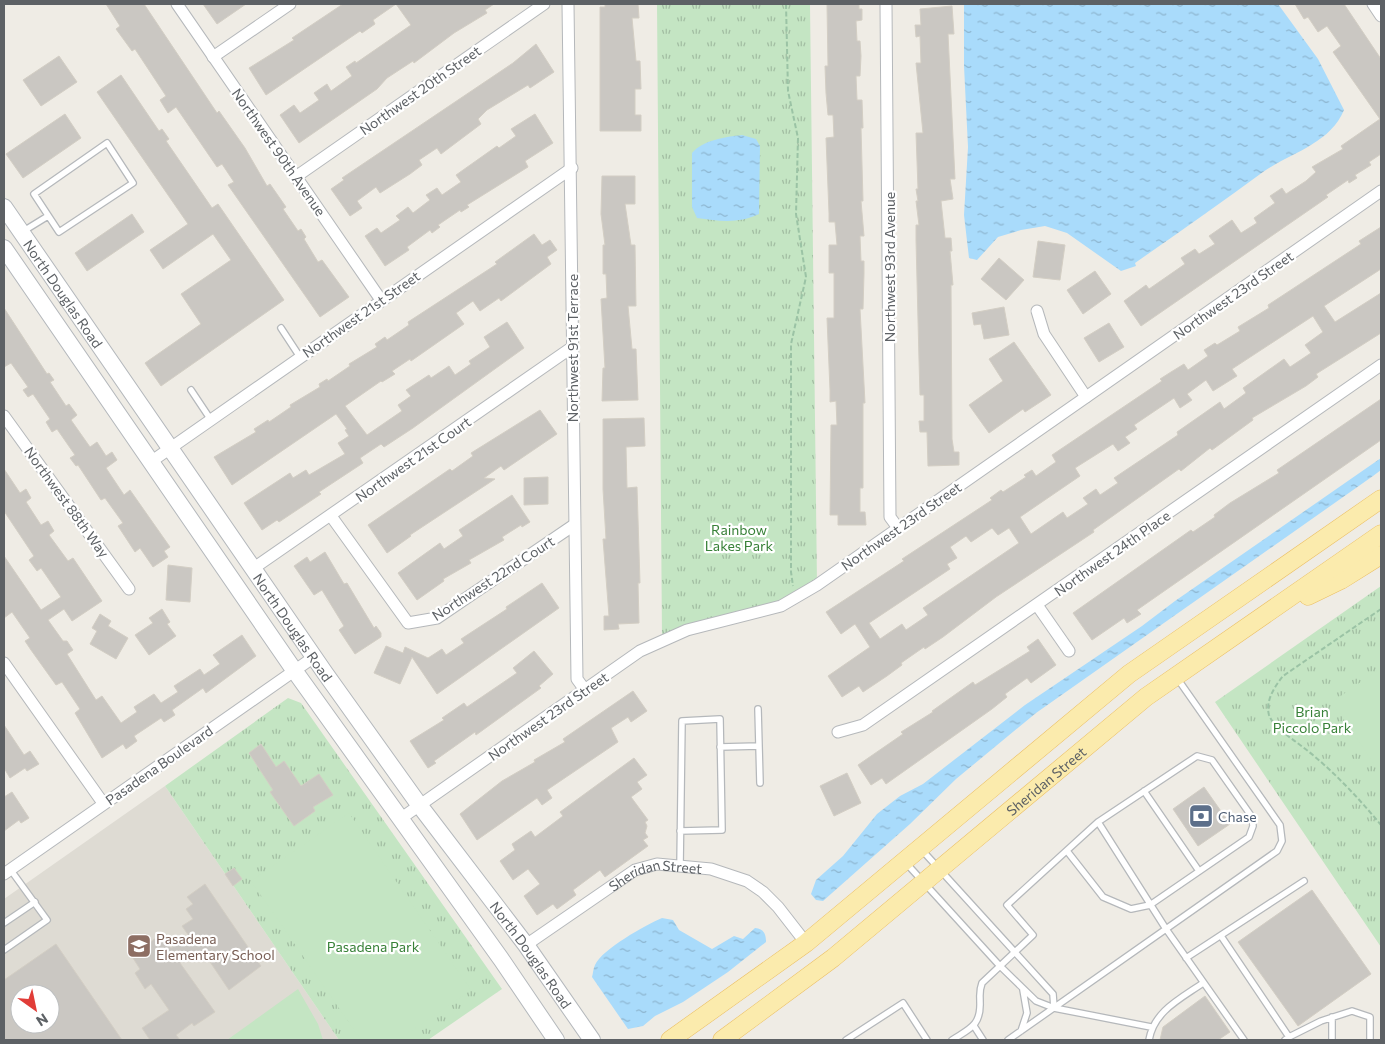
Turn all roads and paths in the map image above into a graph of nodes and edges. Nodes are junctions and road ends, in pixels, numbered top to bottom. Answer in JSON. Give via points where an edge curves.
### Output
{"nodes":[{"id":1,"x":177,"y":4,"type":"edge"},
{"id":2,"x":290,"y":4,"type":"edge"},
{"id":3,"x":544,"y":4,"type":"edge"},
{"id":4,"x":568,"y":4,"type":"edge"},
{"id":5,"x":786,"y":4,"type":"edge"},
{"id":6,"x":886,"y":4,"type":"edge"},
{"id":7,"x":1372,"y":4,"type":"edge"},
{"id":8,"x":1381,"y":16,"type":"edge"},
{"id":9,"x":213,"y":57,"type":"junction"},
{"id":10,"x":572,"y":168,"type":"junction"},
{"id":11,"x":297,"y":176,"type":"junction"},
{"id":12,"x":1381,"y":191,"type":"edge"},
{"id":13,"x":4,"y":207,"type":"edge"},
{"id":14,"x":48,"y":216,"type":"junction"},
{"id":15,"x":22,"y":233,"type":"junction"},
{"id":16,"x":4,"y":248,"type":"edge"},
{"id":17,"x":381,"y":300,"type":"junction"},
{"id":18,"x":1037,"y":310,"type":"dead end"},
{"id":19,"x":281,"y":328,"type":"dead end"},
{"id":20,"x":572,"y":348,"type":"junction"},
{"id":21,"x":300,"y":357,"type":"junction"},
{"id":22,"x":1381,"y":365,"type":"edge"},
{"id":23,"x":191,"y":390,"type":"dead end"},
{"id":24,"x":1086,"y":397,"type":"junction"},
{"id":25,"x":4,"y":416,"type":"edge"},
{"id":26,"x":211,"y":420,"type":"junction"},
{"id":27,"x":171,"y":448,"type":"junction"},
{"id":28,"x":152,"y":461,"type":"junction"},
{"id":29,"x":1381,"y":499,"type":"edge"},
{"id":30,"x":331,"y":516,"type":"junction"},
{"id":31,"x":574,"y":525,"type":"junction"},
{"id":32,"x":898,"y":528,"type":"junction"},
{"id":33,"x":1381,"y":534,"type":"edge"},
{"id":34,"x":1381,"y":555,"type":"edge"},
{"id":35,"x":254,"y":568,"type":"junction"},
{"id":36,"x":129,"y":589,"type":"dead end"},
{"id":37,"x":795,"y":599,"type":"junction"},
{"id":38,"x":1037,"y":605,"type":"junction"},
{"id":39,"x":1381,"y":609,"type":"edge"},
{"id":40,"x":1256,"y":622,"type":"junction"},
{"id":41,"x":1069,"y":651,"type":"dead end"},
{"id":42,"x":314,"y":657,"type":"junction"},
{"id":43,"x":4,"y":663,"type":"edge"},
{"id":44,"x":294,"y":670,"type":"junction"},
{"id":45,"x":1176,"y":676,"type":"junction"},
{"id":46,"x":585,"y":690,"type":"junction"},
{"id":47,"x":758,"y":710,"type":"dead end"},
{"id":48,"x":838,"y":732,"type":"dead end"},
{"id":49,"x":759,"y":746,"type":"junction"},
{"id":50,"x":720,"y":747,"type":"junction"},
{"id":51,"x":760,"y":784,"type":"dead end"},
{"id":52,"x":1144,"y":791,"type":"junction"},
{"id":53,"x":103,"y":803,"type":"junction"},
{"id":54,"x":420,"y":806,"type":"junction"},
{"id":55,"x":400,"y":819,"type":"junction"},
{"id":56,"x":1098,"y":822,"type":"junction"},
{"id":57,"x":1381,"y":825,"type":"edge"},
{"id":58,"x":680,"y":831,"type":"junction"},
{"id":59,"x":921,"y":848,"type":"junction"},
{"id":60,"x":1067,"y":851,"type":"junction"},
{"id":61,"x":905,"y":861,"type":"junction"},
{"id":62,"x":680,"y":866,"type":"junction"},
{"id":63,"x":940,"y":869,"type":"junction"},
{"id":64,"x":7,"y":871,"type":"edge"},
{"id":65,"x":1199,"y":871,"type":"junction"},
{"id":66,"x":1304,"y":881,"type":"dead end"},
{"id":67,"x":924,"y":882,"type":"junction"},
{"id":68,"x":35,"y":902,"type":"junction"},
{"id":69,"x":1150,"y":905,"type":"junction"},
{"id":70,"x":4,"y":923,"type":"edge"},
{"id":71,"x":1166,"y":929,"type":"junction"},
{"id":72,"x":1221,"y":936,"type":"junction"},
{"id":73,"x":806,"y":943,"type":"junction"},
{"id":74,"x":526,"y":945,"type":"junction"},
{"id":75,"x":4,"y":950,"type":"edge"},
{"id":76,"x":1015,"y":952,"type":"junction"},
{"id":77,"x":1186,"y":958,"type":"junction"},
{"id":78,"x":999,"y":965,"type":"junction"},
{"id":79,"x":1203,"y":982,"type":"junction"},
{"id":80,"x":1022,"y":988,"type":"junction"},
{"id":81,"x":1054,"y":1008,"type":"junction"},
{"id":82,"x":1332,"y":1017,"type":"junction"},
{"id":83,"x":974,"y":1026,"type":"junction"},
{"id":84,"x":1151,"y":1027,"type":"junction"},
{"id":85,"x":1021,"y":1032,"type":"junction"},
{"id":86,"x":1287,"y":1039,"type":"edge"},
{"id":87,"x":556,"y":1040,"type":"edge"},
{"id":88,"x":592,"y":1040,"type":"edge"},
{"id":89,"x":670,"y":1040,"type":"edge"},
{"id":90,"x":722,"y":1040,"type":"edge"},
{"id":91,"x":846,"y":1040,"type":"edge"},
{"id":92,"x":927,"y":1040,"type":"edge"},
{"id":93,"x":952,"y":1040,"type":"edge"},
{"id":94,"x":983,"y":1040,"type":"edge"},
{"id":95,"x":1008,"y":1040,"type":"edge"},
{"id":96,"x":1149,"y":1040,"type":"edge"},
{"id":97,"x":1244,"y":1040,"type":"edge"},
{"id":98,"x":1332,"y":1040,"type":"edge"},
{"id":99,"x":1370,"y":1040,"type":"edge"}],
"edges":[{"from":1,"to":9,"type":"street","name":"Northwest 90th Avenue"},
{"from":2,"to":9,"type":"street"},
{"from":3,"to":11,"type":"street","name":"Northwest 20th Street"},
{"from":4,"to":10,"type":"street","name":"Northwest 91st Terrace"},
{"from":5,"to":37,"type":"path","via":[[788,92],[798,138],[796,214],[806,277],[791,344],[791,572]]},
{"from":6,"to":32,"type":"street","name":"Northwest 93rd Avenue","via":[[890,517]]},
{"from":7,"to":8,"type":"street"},
{"from":9,"to":11,"type":"street","name":"Northwest 90th Avenue"},
{"from":10,"to":17,"type":"street","name":"Northwest 21st Street"},
{"from":10,"to":20,"type":"street","name":"Northwest 91st Terrace"},
{"from":11,"to":17,"type":"street","name":"Northwest 90th Avenue"},
{"from":12,"to":24,"type":"street","name":"Northwest 23rd Street"},
{"from":13,"to":15,"type":"main road","name":"North Douglas Road"},
{"from":14,"to":14,"type":"lane","via":[[59,232],[133,183],[107,143],[34,194]]},
{"from":14,"to":15,"type":"lane"},
{"from":15,"to":27,"type":"main road","name":"North Douglas Road"},
{"from":16,"to":28,"type":"main road","name":"North Douglas Road"},
{"from":17,"to":21,"type":"street","name":"Northwest 21st Street"},
{"from":18,"to":24,"type":"street","via":[[1044,334]]},
{"from":19,"to":21,"type":"lane"},
{"from":20,"to":30,"type":"street","name":"Northwest 21st Court"},
{"from":20,"to":31,"type":"street","name":"Northwest 91st Terrace"},
{"from":21,"to":26,"type":"street","name":"Northwest 21st Street"},
{"from":22,"to":38,"type":"street","name":"Northwest 24th Place"},
{"from":23,"to":26,"type":"lane"},
{"from":24,"to":32,"type":"street","name":"Northwest 23rd Street"},
{"from":25,"to":36,"type":"street","name":"Northwest 88th Way"},
{"from":26,"to":27,"type":"street","name":"Northwest 21st Street"},
{"from":27,"to":28,"type":"street","name":"Northwest 21st Street"},
{"from":27,"to":35,"type":"main road","name":"North Douglas Road"},
{"from":28,"to":44,"type":"main road","name":"North Douglas Road"},
{"from":29,"to":59,"type":"main road","name":"Sheridan Street","via":[[1129,674]]},
{"from":30,"to":31,"type":"street","name":"Northwest 22nd Court","via":[[408,623],[437,618]]},
{"from":30,"to":35,"type":"street","name":"Northwest 21st Court"},
{"from":31,"to":46,"type":"street","name":"Northwest 91st Terrace","via":[[577,679]]},
{"from":32,"to":37,"type":"street","name":"Northwest 23rd Street"},
{"from":33,"to":40,"type":"main road","name":"Sheridan Street"},
{"from":34,"to":40,"type":"main road","via":[[1340,580]]},
{"from":35,"to":42,"type":"main road","name":"North Douglas Road"},
{"from":37,"to":46,"type":"street","name":"Northwest 23rd Street","via":[[781,606],[662,639]]},
{"from":38,"to":41,"type":"street"},
{"from":38,"to":48,"type":"street","name":"Northwest 24th Place","via":[[863,724]]},
{"from":39,"to":57,"type":"path","via":[[1283,676],[1268,704],[1269,715],[1277,726],[1312,753]]},
{"from":40,"to":45,"type":"main road","name":"Sheridan Street"},
{"from":42,"to":44,"type":"street","name":"Pasadena Boulevard"},
{"from":42,"to":54,"type":"main road","name":"North Douglas Road"},
{"from":43,"to":53,"type":"street"},
{"from":44,"to":53,"type":"street","name":"Pasadena Boulevard"},
{"from":44,"to":55,"type":"main road","name":"North Douglas Road"},
{"from":45,"to":63,"type":"main road","name":"Sheridan Street","via":[[1146,697]]},
{"from":45,"to":71,"type":"lane","via":[[1280,825],[1282,841],[1277,852]]},
{"from":46,"to":54,"type":"street","name":"Northwest 23rd Street"},
{"from":47,"to":49,"type":"lane"},
{"from":49,"to":50,"type":"lane"},
{"from":49,"to":51,"type":"lane"},
{"from":50,"to":58,"type":"lane","via":[[722,830]]},
{"from":50,"to":58,"type":"lane","via":[[720,719],[682,721]]},
{"from":52,"to":56,"type":"lane"},
{"from":52,"to":65,"type":"lane"},
{"from":52,"to":65,"type":"lane","via":[[1196,756],[1212,760],[1252,817],[1249,837]]},
{"from":53,"to":64,"type":"street","name":"Pasadena Boulevard"},
{"from":54,"to":55,"type":"street","name":"Northwest 23rd Street"},
{"from":54,"to":74,"type":"main road","name":"North Douglas Road"},
{"from":55,"to":87,"type":"main road","name":"North Douglas Road"},
{"from":56,"to":60,"type":"lane"},
{"from":56,"to":69,"type":"lane"},
{"from":58,"to":62,"type":"lane"},
{"from":59,"to":61,"type":"main road","name":"Sheridan Street"},
{"from":59,"to":63,"type":"lane"},
{"from":60,"to":69,"type":"lane","via":[[1103,897],[1132,909]]},
{"from":60,"to":76,"type":"lane","via":[[1007,905],[1033,935]]},
{"from":61,"to":67,"type":"lane"},
{"from":61,"to":73,"type":"main road","name":"Sheridan Street"},
{"from":62,"to":73,"type":"street","name":"Sheridan Street","via":[[711,869],[763,892]]},
{"from":62,"to":74,"type":"street","name":"Sheridan Street","via":[[657,864],[635,870]]},
{"from":63,"to":67,"type":"main road","name":"Sheridan Street"},
{"from":63,"to":76,"type":"lane"},
{"from":64,"to":68,"type":"lane"},
{"from":65,"to":69,"type":"lane"},
{"from":66,"to":72,"type":"lane"},
{"from":67,"to":78,"type":"lane"},
{"from":67,"to":90,"type":"main road","name":"Sheridan Street","via":[[833,958]]},
{"from":68,"to":70,"type":"lane"},
{"from":68,"to":75,"type":"lane","via":[[47,920]]},
{"from":69,"to":71,"type":"lane"},
{"from":71,"to":77,"type":"lane"},
{"from":71,"to":81,"type":"lane"},
{"from":72,"to":77,"type":"lane"},
{"from":72,"to":86,"type":"lane"},
{"from":73,"to":89,"type":"main road","name":"Sheridan Street"},
{"from":74,"to":88,"type":"main road","name":"North Douglas Road"},
{"from":76,"to":78,"type":"lane"},
{"from":76,"to":81,"type":"lane","via":[[1053,994]]},
{"from":77,"to":79,"type":"lane"},
{"from":78,"to":80,"type":"lane"},
{"from":78,"to":83,"type":"lane","via":[[979,990],[980,1017]]},
{"from":79,"to":84,"type":"lane","via":[[1161,1012]]},
{"from":79,"to":97,"type":"lane"},
{"from":80,"to":81,"type":"lane","via":[[1036,1001]]},
{"from":80,"to":85,"type":"lane","via":[[1027,1013]]},
{"from":81,"to":84,"type":"lane"},
{"from":81,"to":85,"type":"lane"},
{"from":82,"to":86,"type":"lane"},
{"from":82,"to":98,"type":"lane"},
{"from":82,"to":99,"type":"lane","via":[[1352,1011],[1370,1017]]},
{"from":83,"to":93,"type":"lane"},
{"from":83,"to":94,"type":"lane"},
{"from":84,"to":96,"type":"lane"},
{"from":85,"to":95,"type":"lane"},
{"from":91,"to":92,"type":"lane","via":[[903,1003]]}]}
